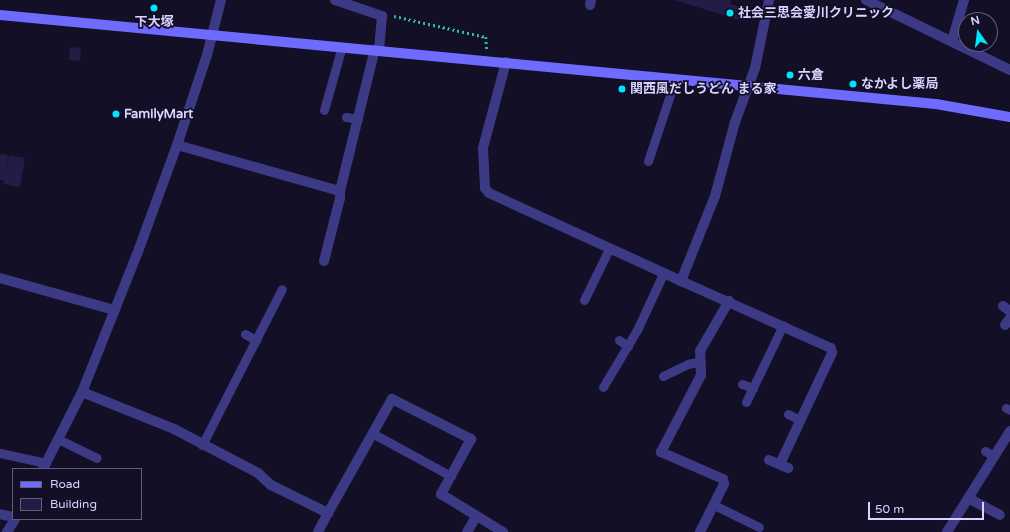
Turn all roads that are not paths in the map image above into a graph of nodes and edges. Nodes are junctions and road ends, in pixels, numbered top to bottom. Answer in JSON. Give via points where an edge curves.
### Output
{"nodes":[{"id":1,"x":221,"y":0,"type":"edge"},
{"id":2,"x":335,"y":0,"type":"edge"},
{"id":3,"x":769,"y":0,"type":"edge"},
{"id":4,"x":866,"y":0,"type":"edge"},
{"id":5,"x":964,"y":0,"type":"edge"},
{"id":6,"x":0,"y":15,"type":"edge"},
{"id":7,"x":213,"y":33,"type":"junction"},
{"id":8,"x":952,"y":41,"type":"junction"},
{"id":9,"x":342,"y":46,"type":"junction"},
{"id":10,"x":377,"y":49,"type":"junction"},
{"id":11,"x":506,"y":62,"type":"junction"},
{"id":12,"x":1010,"y":70,"type":"edge"},
{"id":13,"x":675,"y":80,"type":"junction"},
{"id":14,"x":747,"y":87,"type":"junction"},
{"id":15,"x":324,"y":110,"type":"dead end"},
{"id":16,"x":346,"y":116,"type":"dead end"},
{"id":17,"x":1010,"y":117,"type":"edge"},
{"id":18,"x":358,"y":119,"type":"junction"},
{"id":19,"x":177,"y":145,"type":"junction"},
{"id":20,"x":648,"y":161,"type":"dead end"},
{"id":21,"x":340,"y":191,"type":"junction"},
{"id":22,"x":609,"y":249,"type":"junction"},
{"id":23,"x":324,"y":261,"type":"dead end"},
{"id":24,"x":663,"y":274,"type":"junction"},
{"id":25,"x":0,"y":278,"type":"edge"},
{"id":26,"x":681,"y":281,"type":"junction"},
{"id":27,"x":282,"y":289,"type":"dead end"},
{"id":28,"x":584,"y":300,"type":"dead end"},
{"id":29,"x":729,"y":301,"type":"junction"},
{"id":30,"x":114,"y":310,"type":"junction"},
{"id":31,"x":783,"y":325,"type":"junction"},
{"id":32,"x":245,"y":334,"type":"dead end"},
{"id":33,"x":256,"y":340,"type":"junction"},
{"id":34,"x":619,"y":340,"type":"dead end"},
{"id":35,"x":628,"y":346,"type":"junction"},
{"id":36,"x":700,"y":361,"type":"junction"},
{"id":37,"x":663,"y":376,"type":"dead end"},
{"id":38,"x":742,"y":384,"type":"dead end"},
{"id":39,"x":603,"y":387,"type":"dead end"},
{"id":40,"x":753,"y":388,"type":"junction"},
{"id":41,"x":82,"y":392,"type":"junction"},
{"id":42,"x":746,"y":402,"type":"dead end"},
{"id":43,"x":788,"y":414,"type":"dead end"},
{"id":44,"x":800,"y":420,"type":"junction"},
{"id":45,"x":1010,"y":431,"type":"edge"},
{"id":46,"x":372,"y":433,"type":"junction"},
{"id":47,"x":58,"y":439,"type":"junction"},
{"id":48,"x":202,"y":445,"type":"junction"},
{"id":49,"x":0,"y":453,"type":"edge"},
{"id":50,"x":97,"y":458,"type":"dead end"},
{"id":51,"x":769,"y":460,"type":"dead end"},
{"id":52,"x":45,"y":466,"type":"edge"},
{"id":53,"x":451,"y":476,"type":"junction"},
{"id":54,"x":968,"y":498,"type":"junction"},
{"id":55,"x":714,"y":505,"type":"junction"},
{"id":56,"x":328,"y":513,"type":"junction"},
{"id":57,"x":0,"y":514,"type":"edge"},
{"id":58,"x":1000,"y":515,"type":"dead end"},
{"id":59,"x":12,"y":517,"type":"edge"},
{"id":60,"x":476,"y":517,"type":"junction"},
{"id":61,"x":13,"y":520,"type":"edge"},
{"id":62,"x":759,"y":527,"type":"dead end"},
{"id":63,"x":7,"y":532,"type":"edge"},
{"id":64,"x":318,"y":532,"type":"edge"},
{"id":65,"x":467,"y":532,"type":"edge"},
{"id":66,"x":503,"y":532,"type":"edge"},
{"id":67,"x":700,"y":532,"type":"edge"},
{"id":68,"x":947,"y":532,"type":"edge"}],
"edges":[{"from":1,"to":7,"type":"street"},
{"from":2,"to":10,"type":"street","via":[[382,16]]},
{"from":3,"to":14,"type":"street","via":[[755,68]]},
{"from":4,"to":8,"type":"street"},
{"from":5,"to":8,"type":"street"},
{"from":6,"to":7,"type":"street"},
{"from":7,"to":9,"type":"street"},
{"from":7,"to":19,"type":"street"},
{"from":8,"to":12,"type":"street"},
{"from":9,"to":10,"type":"street"},
{"from":9,"to":15,"type":"lane"},
{"from":10,"to":11,"type":"street"},
{"from":10,"to":18,"type":"street"},
{"from":11,"to":13,"type":"street"},
{"from":11,"to":22,"type":"street","via":[[483,148],[485,188],[489,193]]},
{"from":13,"to":14,"type":"street"},
{"from":13,"to":20,"type":"lane"},
{"from":14,"to":17,"type":"street","via":[[936,104]]},
{"from":14,"to":26,"type":"street","via":[[715,196]]},
{"from":16,"to":18,"type":"lane"},
{"from":18,"to":21,"type":"street"},
{"from":19,"to":21,"type":"street"},
{"from":19,"to":30,"type":"street"},
{"from":21,"to":23,"type":"street"},
{"from":22,"to":24,"type":"street"},
{"from":22,"to":28,"type":"lane"},
{"from":24,"to":26,"type":"street"},
{"from":24,"to":35,"type":"lane"},
{"from":25,"to":30,"type":"street"},
{"from":26,"to":29,"type":"street"},
{"from":27,"to":33,"type":"lane"},
{"from":29,"to":31,"type":"street"},
{"from":29,"to":36,"type":"street","via":[[700,352]]},
{"from":30,"to":41,"type":"street"},
{"from":31,"to":40,"type":"lane"},
{"from":31,"to":44,"type":"street","via":[[831,348],[832,353]]},
{"from":32,"to":33,"type":"lane"},
{"from":33,"to":48,"type":"lane"},
{"from":34,"to":35,"type":"lane"},
{"from":35,"to":39,"type":"lane"},
{"from":36,"to":37,"type":"lane"},
{"from":36,"to":55,"type":"street","via":[[701,375],[661,452],[723,479],[724,484]]},
{"from":38,"to":40,"type":"lane"},
{"from":40,"to":42,"type":"lane"},
{"from":41,"to":47,"type":"street"},
{"from":41,"to":48,"type":"street","via":[[174,429]]},
{"from":43,"to":44,"type":"lane"},
{"from":44,"to":51,"type":"street","via":[[784,466]]},
{"from":45,"to":54,"type":"street","via":[[990,454]]},
{"from":46,"to":53,"type":"lane"},
{"from":46,"to":53,"type":"street","via":[[392,399],[471,439]]},
{"from":46,"to":56,"type":"street"},
{"from":47,"to":50,"type":"lane"},
{"from":47,"to":52,"type":"street"},
{"from":48,"to":56,"type":"street","via":[[258,473],[271,485]]},
{"from":49,"to":52,"type":"lane"},
{"from":53,"to":60,"type":"street","via":[[441,494]]},
{"from":54,"to":58,"type":"street"},
{"from":54,"to":68,"type":"street"},
{"from":55,"to":62,"type":"lane"},
{"from":55,"to":67,"type":"street"},
{"from":56,"to":64,"type":"street"},
{"from":57,"to":59,"type":"street"},
{"from":60,"to":65,"type":"street"},
{"from":60,"to":66,"type":"street"},
{"from":61,"to":63,"type":"street"}]}
